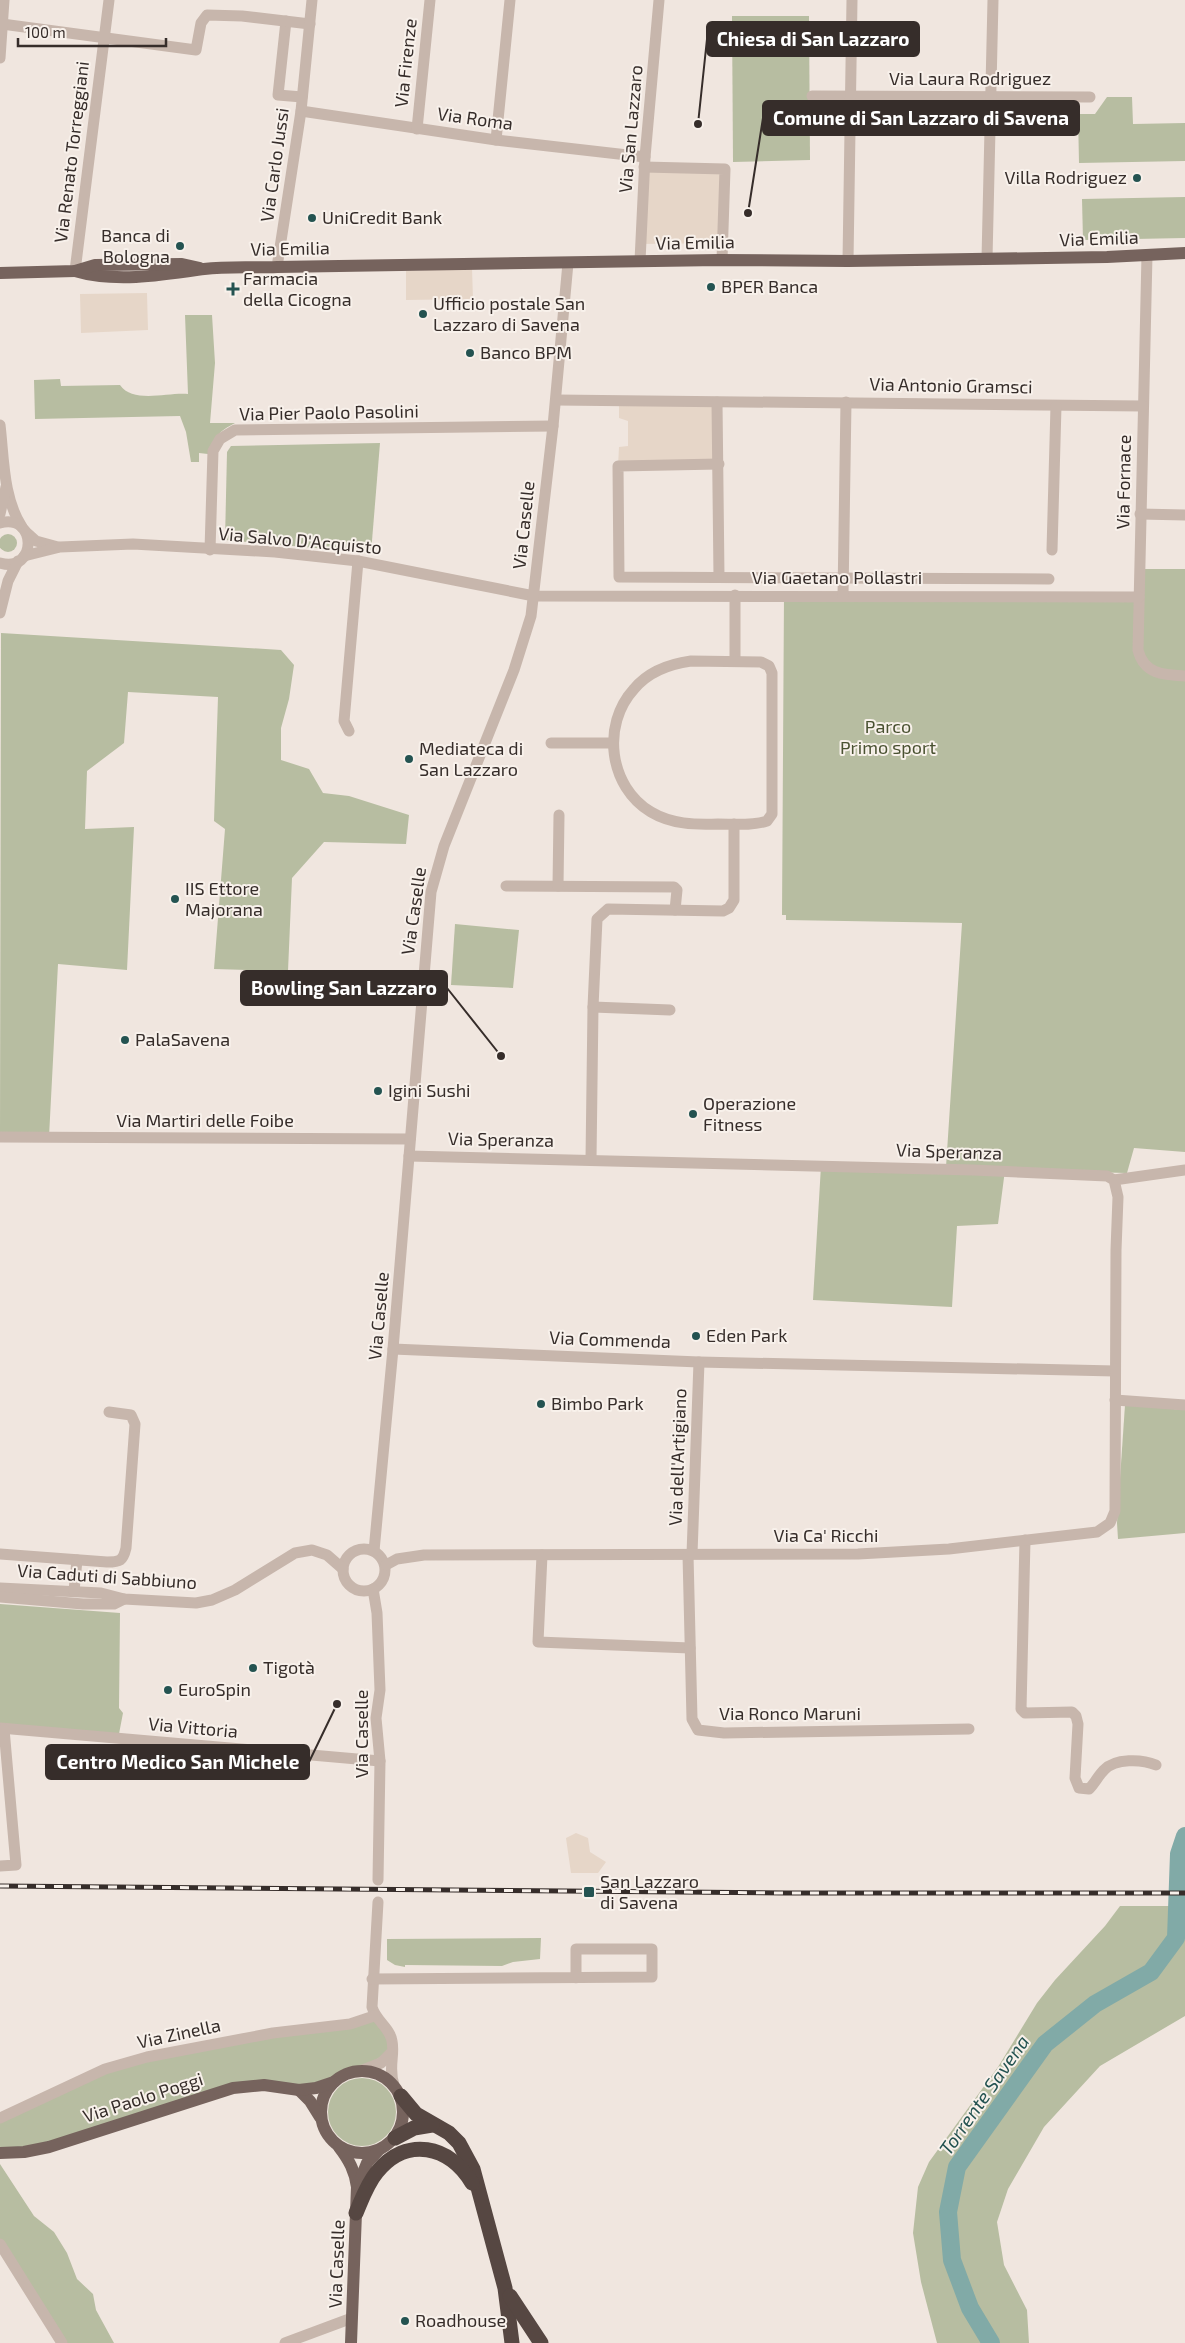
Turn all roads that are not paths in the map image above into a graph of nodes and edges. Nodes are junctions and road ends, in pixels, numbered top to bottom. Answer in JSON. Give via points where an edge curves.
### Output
{"nodes":[{"id":1,"x":4,"y":0,"type":"edge"},
{"id":2,"x":109,"y":0,"type":"edge"},
{"id":3,"x":312,"y":0,"type":"edge"},
{"id":4,"x":430,"y":0,"type":"edge"},
{"id":5,"x":510,"y":0,"type":"edge"},
{"id":6,"x":659,"y":0,"type":"edge"},
{"id":7,"x":852,"y":0,"type":"edge"},
{"id":8,"x":994,"y":0,"type":"edge"},
{"id":9,"x":286,"y":21,"type":"junction"},
{"id":10,"x":2,"y":24,"type":"junction"},
{"id":11,"x":310,"y":24,"type":"junction"},
{"id":12,"x":104,"y":38,"type":"junction"},
{"id":13,"x":0,"y":58,"type":"edge"},
{"id":14,"x":812,"y":96,"type":"dead end"},
{"id":15,"x":991,"y":96,"type":"junction"},
{"id":16,"x":851,"y":97,"type":"junction"},
{"id":17,"x":1090,"y":97,"type":"dead end"},
{"id":18,"x":302,"y":98,"type":"junction"},
{"id":19,"x":301,"y":111,"type":"junction"},
{"id":20,"x":417,"y":129,"type":"junction"},
{"id":21,"x":496,"y":140,"type":"junction"},
{"id":22,"x":644,"y":162,"type":"junction"},
{"id":23,"x":1185,"y":253,"type":"edge"},
{"id":24,"x":1147,"y":254,"type":"junction"},
{"id":25,"x":988,"y":259,"type":"junction"},
{"id":26,"x":722,"y":260,"type":"junction"},
{"id":27,"x":640,"y":261,"type":"junction"},
{"id":28,"x":848,"y":261,"type":"junction"},
{"id":29,"x":568,"y":263,"type":"junction"},
{"id":30,"x":277,"y":267,"type":"junction"},
{"id":31,"x":75,"y":271,"type":"junction"},
{"id":32,"x":0,"y":274,"type":"edge"},
{"id":33,"x":556,"y":400,"type":"junction"},
{"id":34,"x":717,"y":402,"type":"junction"},
{"id":35,"x":846,"y":402,"type":"junction"},
{"id":36,"x":1056,"y":406,"type":"junction"},
{"id":37,"x":1143,"y":406,"type":"junction"},
{"id":38,"x":0,"y":425,"type":"edge"},
{"id":39,"x":553,"y":426,"type":"junction"},
{"id":40,"x":718,"y":464,"type":"junction"},
{"id":41,"x":6,"y":483,"type":"junction"},
{"id":42,"x":0,"y":514,"type":"edge"},
{"id":43,"x":1140,"y":514,"type":"junction"},
{"id":44,"x":1185,"y":514,"type":"edge"},
{"id":45,"x":0,"y":523,"type":"edge"},
{"id":46,"x":24,"y":530,"type":"junction"},
{"id":47,"x":60,"y":547,"type":"junction"},
{"id":48,"x":210,"y":550,"type":"junction"},
{"id":49,"x":1052,"y":550,"type":"dead end"},
{"id":50,"x":21,"y":558,"type":"junction"},
{"id":51,"x":0,"y":562,"type":"edge"},
{"id":52,"x":358,"y":562,"type":"junction"},
{"id":53,"x":719,"y":577,"type":"junction"},
{"id":54,"x":844,"y":578,"type":"junction"},
{"id":55,"x":1049,"y":579,"type":"dead end"},
{"id":56,"x":735,"y":595,"type":"junction"},
{"id":57,"x":534,"y":596,"type":"junction"},
{"id":58,"x":843,"y":596,"type":"junction"},
{"id":59,"x":1139,"y":597,"type":"junction"},
{"id":60,"x":0,"y":603,"type":"edge"},
{"id":61,"x":1,"y":607,"type":"edge"},
{"id":62,"x":0,"y":613,"type":"edge"},
{"id":63,"x":735,"y":661,"type":"junction"},
{"id":64,"x":1185,"y":676,"type":"edge"},
{"id":65,"x":349,"y":731,"type":"dead end"},
{"id":66,"x":551,"y":743,"type":"dead end"},
{"id":67,"x":613,"y":743,"type":"junction"},
{"id":68,"x":559,"y":815,"type":"dead end"},
{"id":69,"x":734,"y":824,"type":"junction"},
{"id":70,"x":506,"y":886,"type":"dead end"},
{"id":71,"x":558,"y":886,"type":"junction"},
{"id":72,"x":676,"y":910,"type":"junction"},
{"id":73,"x":593,"y":1008,"type":"junction"},
{"id":74,"x":670,"y":1010,"type":"dead end"},
{"id":75,"x":0,"y":1137,"type":"edge"},
{"id":76,"x":410,"y":1139,"type":"junction"},
{"id":77,"x":409,"y":1156,"type":"junction"},
{"id":78,"x":591,"y":1160,"type":"junction"},
{"id":79,"x":1185,"y":1170,"type":"edge"},
{"id":80,"x":1114,"y":1180,"type":"junction"},
{"id":81,"x":394,"y":1349,"type":"junction"},
{"id":82,"x":699,"y":1362,"type":"junction"},
{"id":83,"x":1115,"y":1371,"type":"junction"},
{"id":84,"x":1115,"y":1400,"type":"junction"},
{"id":85,"x":1185,"y":1406,"type":"edge"},
{"id":86,"x":109,"y":1412,"type":"dead end"},
{"id":87,"x":1025,"y":1540,"type":"junction"},
{"id":88,"x":374,"y":1551,"type":"junction"},
{"id":89,"x":355,"y":1552,"type":"junction"},
{"id":90,"x":0,"y":1554,"type":"edge"},
{"id":91,"x":327,"y":1555,"type":"junction"},
{"id":92,"x":542,"y":1555,"type":"junction"},
{"id":93,"x":690,"y":1555,"type":"junction"},
{"id":94,"x":76,"y":1560,"type":"junction"},
{"id":95,"x":386,"y":1565,"type":"junction"},
{"id":96,"x":343,"y":1569,"type":"junction"},
{"id":97,"x":0,"y":1588,"type":"edge"},
{"id":98,"x":373,"y":1589,"type":"junction"},
{"id":99,"x":74,"y":1591,"type":"junction"},
{"id":100,"x":0,"y":1597,"type":"edge"},
{"id":101,"x":124,"y":1599,"type":"junction"},
{"id":102,"x":690,"y":1648,"type":"junction"},
{"id":103,"x":2,"y":1729,"type":"edge"},
{"id":104,"x":969,"y":1729,"type":"dead end"},
{"id":105,"x":380,"y":1761,"type":"junction"},
{"id":106,"x":1156,"y":1765,"type":"dead end"},
{"id":107,"x":0,"y":1866,"type":"edge"},
{"id":108,"x":378,"y":1880,"type":"dead end"},
{"id":109,"x":378,"y":1902,"type":"dead end"},
{"id":110,"x":576,"y":1978,"type":"junction"},
{"id":111,"x":372,"y":1979,"type":"junction"},
{"id":112,"x":374,"y":2016,"type":"junction"},
{"id":113,"x":391,"y":2053,"type":"junction"},
{"id":114,"x":363,"y":2070,"type":"junction"},
{"id":115,"x":334,"y":2082,"type":"junction"},
{"id":116,"x":299,"y":2090,"type":"junction"},
{"id":117,"x":398,"y":2090,"type":"junction"},
{"id":118,"x":0,"y":2118,"type":"edge"},
{"id":119,"x":321,"y":2119,"type":"junction"},
{"id":120,"x":432,"y":2125,"type":"junction"},
{"id":121,"x":395,"y":2138,"type":"junction"},
{"id":122,"x":340,"y":2147,"type":"junction"},
{"id":123,"x":378,"y":2151,"type":"junction"},
{"id":124,"x":0,"y":2153,"type":"edge"},
{"id":125,"x":357,"y":2187,"type":"junction"},
{"id":126,"x":482,"y":2202,"type":"junction"},
{"id":127,"x":356,"y":2213,"type":"junction"},
{"id":128,"x":0,"y":2244,"type":"edge"},
{"id":129,"x":505,"y":2288,"type":"junction"},
{"id":130,"x":352,"y":2318,"type":"junction"},
{"id":131,"x":62,"y":2343,"type":"edge"},
{"id":132,"x":286,"y":2343,"type":"edge"},
{"id":133,"x":351,"y":2343,"type":"edge"},
{"id":134,"x":512,"y":2343,"type":"edge"},
{"id":135,"x":541,"y":2343,"type":"edge"}],
"edges":[{"from":1,"to":10,"type":"street"},
{"from":2,"to":12,"type":"street","name":"Via Renato Torreggiani"},
{"from":3,"to":11,"type":"street","name":"Via Carlo Jussi"},
{"from":4,"to":20,"type":"street","name":"Via Firenze"},
{"from":5,"to":21,"type":"street"},
{"from":6,"to":22,"type":"street","name":"Via San Lazzaro"},
{"from":7,"to":16,"type":"street"},
{"from":8,"to":15,"type":"street"},
{"from":9,"to":11,"type":"street","name":"Via Renato Torreggiani"},
{"from":9,"to":12,"type":"street","name":"Via Renato Torreggiani","via":[[207,15],[201,23],[196,50]]},
{"from":9,"to":18,"type":"street","name":"Via Carlo Jussi","via":[[278,95]]},
{"from":10,"to":12,"type":"street","name":"Via Renato Torreggiani"},
{"from":10,"to":13,"type":"street"},
{"from":11,"to":18,"type":"street","name":"Via Carlo Jussi"},
{"from":12,"to":31,"type":"street","name":"Via Renato Torreggiani"},
{"from":14,"to":16,"type":"street","name":"Via Laura Rodriguez"},
{"from":15,"to":16,"type":"street","name":"Via Laura Rodriguez"},
{"from":15,"to":17,"type":"street","name":"Via Laura Rodriguez"},
{"from":15,"to":25,"type":"street"},
{"from":16,"to":28,"type":"street"},
{"from":18,"to":19,"type":"street","name":"Via Carlo Jussi"},
{"from":19,"to":20,"type":"street","name":"Via Roma"},
{"from":19,"to":30,"type":"street","name":"Via Carlo Jussi"},
{"from":20,"to":21,"type":"street","name":"Via Roma"},
{"from":21,"to":22,"type":"street","name":"Via Roma"},
{"from":22,"to":26,"type":"street","name":"Via Roma","via":[[725,170]]},
{"from":22,"to":27,"type":"street","name":"Via San Lazzaro"},
{"from":23,"to":24,"type":"main road","name":"Via Emilia"},
{"from":24,"to":25,"type":"main road","name":"Via Emilia"},
{"from":24,"to":37,"type":"street","name":"Via Fornace"},
{"from":25,"to":28,"type":"main road","name":"Via Emilia"},
{"from":26,"to":27,"type":"main road","name":"Via Emilia"},
{"from":26,"to":28,"type":"main road","name":"Via Emilia"},
{"from":27,"to":29,"type":"main road","name":"Via Emilia"},
{"from":29,"to":30,"type":"main road","name":"Via Emilia"},
{"from":29,"to":33,"type":"street","name":"Via Caselle"},
{"from":30,"to":31,"type":"main road","name":"Via Emilia","via":[[96,277]]},
{"from":31,"to":32,"type":"main road","name":"Via Emilia"},
{"from":33,"to":34,"type":"street","name":"Via Antonio Gramsci"},
{"from":33,"to":39,"type":"street","name":"Via Caselle"},
{"from":34,"to":35,"type":"street","name":"Via Antonio Gramsci"},
{"from":34,"to":40,"type":"street"},
{"from":35,"to":36,"type":"street","name":"Via Antonio Gramsci"},
{"from":35,"to":54,"type":"street","name":"Via Antonio Gramsci"},
{"from":36,"to":37,"type":"street","name":"Via Antonio Gramsci"},
{"from":36,"to":49,"type":"street","name":"Via Antonio Gramsci"},
{"from":37,"to":43,"type":"street","name":"Via Fornace"},
{"from":38,"to":41,"type":"street"},
{"from":39,"to":48,"type":"street","name":"Via Pier Paolo Pasolini","via":[[235,430],[220,439],[212,455]]},
{"from":39,"to":57,"type":"street","name":"Via Caselle"},
{"from":40,"to":53,"type":"street"},
{"from":40,"to":53,"type":"street","via":[[618,466],[619,577]]},
{"from":41,"to":42,"type":"street"},
{"from":41,"to":46,"type":"street","via":[[11,504]]},
{"from":43,"to":44,"type":"street"},
{"from":43,"to":59,"type":"street","name":"Via Fornace"},
{"from":45,"to":46,"type":"street","via":[[9,522]]},
{"from":46,"to":47,"type":"street","via":[[36,541]]},
{"from":46,"to":50,"type":"street","via":[[29,544]]},
{"from":47,"to":48,"type":"street","name":"Via Salvo D'Acquisto","via":[[133,544]]},
{"from":47,"to":50,"type":"street"},
{"from":48,"to":52,"type":"street","name":"Via Salvo D'Acquisto","via":[[275,552]]},
{"from":50,"to":51,"type":"street","via":[[12,564]]},
{"from":50,"to":61,"type":"street","via":[[8,581]]},
{"from":52,"to":57,"type":"street","name":"Via Salvo D'Acquisto"},
{"from":52,"to":65,"type":"street","via":[[344,721]]},
{"from":53,"to":54,"type":"street"},
{"from":54,"to":55,"type":"street"},
{"from":54,"to":58,"type":"street","name":"Via Antonio Gramsci"},
{"from":56,"to":57,"type":"street","name":"Via Gaetano Pollastri"},
{"from":56,"to":58,"type":"street","name":"Via Gaetano Pollastri"},
{"from":56,"to":63,"type":"street"},
{"from":57,"to":76,"type":"street","name":"Via Caselle","via":[[520,656],[433,880]]},
{"from":58,"to":59,"type":"street","name":"Via Gaetano Pollastri"},
{"from":59,"to":64,"type":"street","name":"Via Fornace","via":[[1138,650],[1142,662],[1157,673]]},
{"from":60,"to":61,"type":"street"},
{"from":61,"to":62,"type":"street"},
{"from":63,"to":67,"type":"street","via":[[683,662],[654,672],[634,688],[623,705]]},
{"from":63,"to":69,"type":"street","via":[[761,662],[769,666],[773,677],[773,704],[772,814],[762,823]]},
{"from":66,"to":67,"type":"street"},
{"from":67,"to":69,"type":"street","via":[[616,766],[624,783],[650,811],[685,824]]},
{"from":68,"to":71,"type":"street"},
{"from":69,"to":72,"type":"street","via":[[732,905],[723,911]]},
{"from":70,"to":71,"type":"street"},
{"from":71,"to":72,"type":"street","via":[[674,886],[677,890]]},
{"from":72,"to":73,"type":"street","via":[[608,909],[602,913],[596,927]]},
{"from":73,"to":74,"type":"street"},
{"from":73,"to":78,"type":"street"},
{"from":75,"to":76,"type":"street","name":"Via Martiri delle Foibe"},
{"from":76,"to":77,"type":"street","name":"Via Caselle"},
{"from":77,"to":78,"type":"street","name":"Via Speranza"},
{"from":77,"to":81,"type":"street","name":"Via Caselle"},
{"from":78,"to":80,"type":"street","name":"Via Speranza","via":[[1095,1174]]},
{"from":79,"to":80,"type":"street"},
{"from":80,"to":83,"type":"street","via":[[1118,1197]]},
{"from":81,"to":82,"type":"street","name":"Via Commenda"},
{"from":81,"to":88,"type":"street","name":"Via Caselle"},
{"from":82,"to":83,"type":"street","name":"Via Commenda"},
{"from":82,"to":93,"type":"street","name":"Via dell'Artigiano"},
{"from":83,"to":84,"type":"street"},
{"from":84,"to":85,"type":"street"},
{"from":84,"to":87,"type":"street","name":"Via Ca' Ricchi","via":[[1115,1511],[1112,1520],[1094,1532]]},
{"from":86,"to":94,"type":"street","via":[[131,1415],[135,1424],[124,1556],[115,1562]]},
{"from":87,"to":93,"type":"street","name":"Via Ca' Ricchi","via":[[903,1552]]},
{"from":87,"to":106,"type":"street","via":[[1021,1709],[1024,1713],[1072,1712],[1076,1716],[1075,1778],[1079,1788],[1089,1789],[1110,1765],[1120,1762]]},
{"from":88,"to":89,"type":"street","via":[[362,1549]]},
{"from":88,"to":95,"type":"street"},
{"from":89,"to":91,"type":"street","name":"Via Caduti di Sabbiuno"},
{"from":89,"to":96,"type":"street"},
{"from":90,"to":94,"type":"street"},
{"from":91,"to":96,"type":"street"},
{"from":91,"to":101,"type":"street","name":"Via Caduti di Sabbiuno","via":[[312,1550],[295,1553],[250,1582],[204,1601],[180,1603]]},
{"from":92,"to":93,"type":"street","name":"Via Ca' Ricchi"},
{"from":92,"to":95,"type":"street","name":"Via Ca' Ricchi","via":[[424,1555],[397,1559]]},
{"from":92,"to":102,"type":"street","via":[[538,1642]]},
{"from":93,"to":102,"type":"street","name":"Via Ronco Maruni"},
{"from":94,"to":99,"type":"street"},
{"from":95,"to":98,"type":"street","via":[[383,1577]]},
{"from":96,"to":98,"type":"street","via":[[349,1585],[362,1590]]},
{"from":97,"to":99,"type":"street","name":"Via Caduti di Sabbiuno"},
{"from":98,"to":105,"type":"street","name":"Via Caselle","via":[[380,1690],[376,1718]]},
{"from":99,"to":101,"type":"street","name":"Via Caduti di Sabbiuno"},
{"from":100,"to":101,"type":"street","via":[[83,1604],[114,1604]]},
{"from":102,"to":104,"type":"street","name":"Via Ronco Maruni","via":[[692,1720],[698,1730],[724,1733]]},
{"from":103,"to":105,"type":"street","name":"Via Vittoria"},
{"from":103,"to":107,"type":"street","name":"Via Vittoria","via":[[16,1865]]},
{"from":105,"to":108,"type":"street","name":"Via Caselle"},
{"from":109,"to":111,"type":"street"},
{"from":110,"to":110,"type":"street","via":[[652,1977],[652,1949],[576,1949]]},
{"from":110,"to":111,"type":"street"},
{"from":111,"to":112,"type":"street"},
{"from":112,"to":113,"type":"street","via":[[390,2034]]},
{"from":112,"to":118,"type":"street","name":"Via Zinella","via":[[350,2024],[272,2033],[147,2057],[105,2069]]},
{"from":113,"to":114,"type":"street","via":[[381,2063]]},
{"from":113,"to":117,"type":"street","via":[[391,2072]]},
{"from":114,"to":115,"type":"main road"},
{"from":114,"to":117,"type":"main road","via":[[381,2074]]},
{"from":115,"to":116,"type":"main road"},
{"from":115,"to":119,"type":"main road","via":[[322,2098]]},
{"from":116,"to":119,"type":"main road","name":"Via Caselle"},
{"from":116,"to":124,"type":"main road","name":"Via Paolo Poggi","via":[[264,2085],[233,2088],[49,2147]]},
{"from":117,"to":120,"type":"highway","via":[[416,2114]]},
{"from":117,"to":121,"type":"main road","via":[[404,2108],[402,2124]]},
{"from":119,"to":122,"type":"main road","name":"Via Caselle","via":[[325,2130]]},
{"from":120,"to":121,"type":"highway","via":[[414,2128]]},
{"from":120,"to":126,"type":"highway","via":[[449,2133],[466,2154]]},
{"from":121,"to":123,"type":"main road","name":"Via Caselle"},
{"from":122,"to":123,"type":"main road","via":[[364,2154]]},
{"from":122,"to":125,"type":"main road","name":"Via Caselle","via":[[356,2175]]},
{"from":123,"to":125,"type":"main road","name":"Via Caselle","via":[[367,2163]]},
{"from":125,"to":127,"type":"main road","name":"Via Caselle"},
{"from":126,"to":127,"type":"highway","via":[[463,2168],[454,2160],[437,2151],[419,2149],[390,2160],[378,2171]]},
{"from":126,"to":129,"type":"highway"},
{"from":127,"to":130,"type":"main road","name":"Via Caselle"},
{"from":128,"to":131,"type":"street"},
{"from":129,"to":134,"type":"highway"},
{"from":129,"to":135,"type":"highway"},
{"from":130,"to":132,"type":"street"},
{"from":130,"to":133,"type":"main road","name":"Via Caselle"}]}
